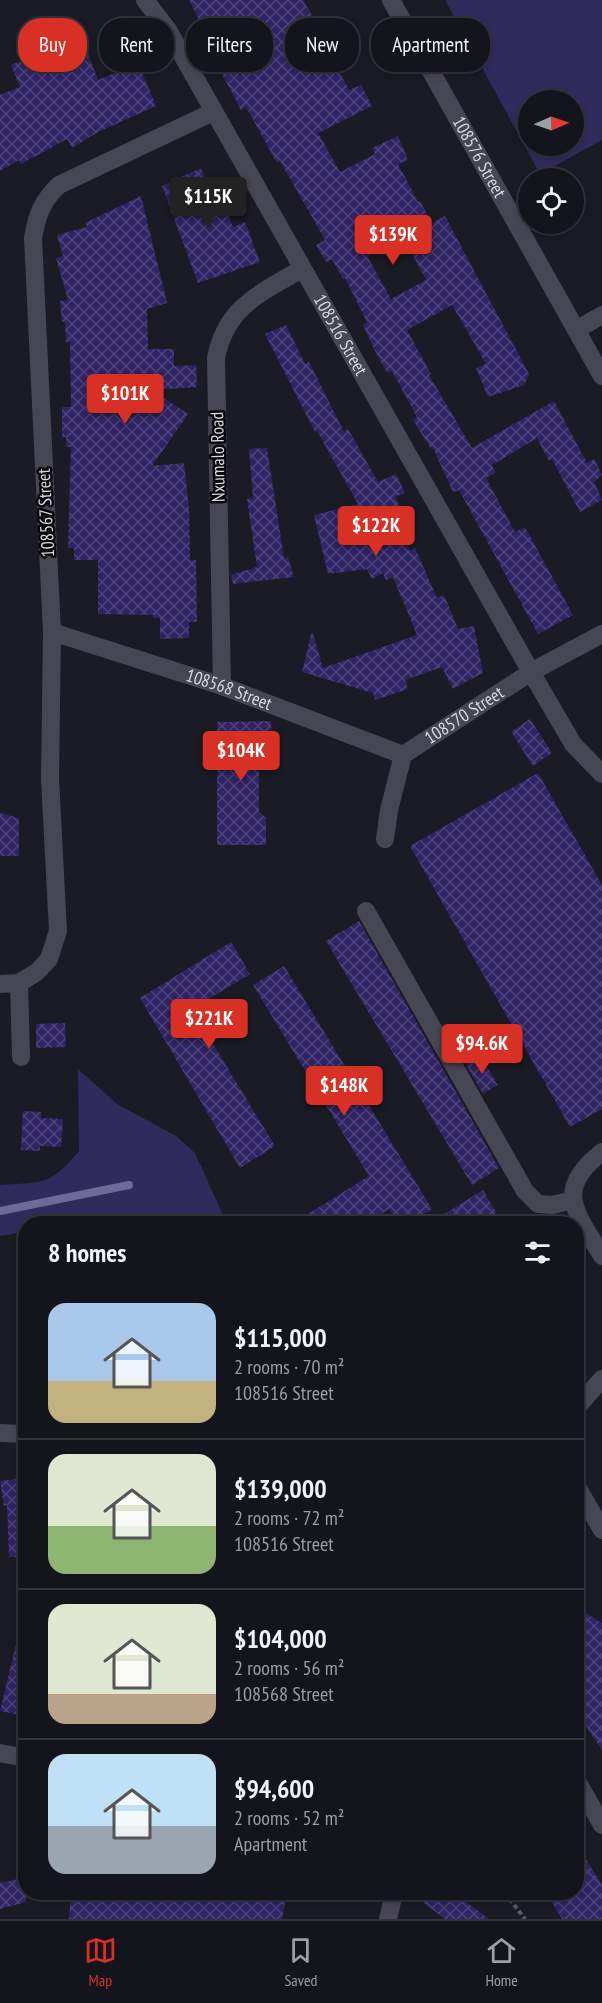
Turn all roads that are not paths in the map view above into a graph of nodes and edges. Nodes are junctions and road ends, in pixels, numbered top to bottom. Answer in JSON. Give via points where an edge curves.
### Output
{"nodes":[{"id":1,"x":145,"y":0,"type":"edge"},
{"id":2,"x":391,"y":0,"type":"edge"},
{"id":3,"x":213,"y":112,"type":"junction"},
{"id":4,"x":302,"y":269,"type":"junction"},
{"id":5,"x":602,"y":315,"type":"edge"},
{"id":6,"x":576,"y":330,"type":"junction"},
{"id":7,"x":602,"y":376,"type":"edge"},
{"id":8,"x":52,"y":633,"type":"junction"},
{"id":9,"x":602,"y":633,"type":"edge"},
{"id":10,"x":531,"y":672,"type":"junction"},
{"id":11,"x":222,"y":686,"type":"junction"},
{"id":12,"x":403,"y":755,"type":"junction"},
{"id":13,"x":602,"y":774,"type":"edge"},
{"id":14,"x":385,"y":839,"type":"dead end"},
{"id":15,"x":366,"y":911,"type":"dead end"},
{"id":16,"x":19,"y":983,"type":"junction"},
{"id":17,"x":0,"y":984,"type":"edge"},
{"id":18,"x":21,"y":1057,"type":"dead end"},
{"id":19,"x":602,"y":1152,"type":"edge"},
{"id":20,"x":573,"y":1200,"type":"junction"},
{"id":21,"x":581,"y":1216,"type":"edge"},
{"id":22,"x":584,"y":1221,"type":"edge"},
{"id":23,"x":602,"y":1256,"type":"edge"},
{"id":24,"x":602,"y":1379,"type":"edge"},
{"id":25,"x":584,"y":1399,"type":"edge"},
{"id":26,"x":0,"y":1433,"type":"edge"},
{"id":27,"x":18,"y":1434,"type":"edge"},
{"id":28,"x":584,"y":1499,"type":"edge"},
{"id":29,"x":602,"y":1530,"type":"edge"},
{"id":30,"x":0,"y":1753,"type":"edge"},
{"id":31,"x":18,"y":1756,"type":"edge"},
{"id":32,"x":584,"y":1793,"type":"edge"},
{"id":33,"x":602,"y":1825,"type":"edge"},
{"id":34,"x":392,"y":1900,"type":"edge"},
{"id":35,"x":388,"y":1919,"type":"edge"}],
"edges":[{"from":1,"to":3,"type":"street","name":"108516 Street","via":[[168,30]]},
{"from":2,"to":6,"type":"street","name":"108576 Street"},
{"from":3,"to":4,"type":"street","name":"108516 Street"},
{"from":3,"to":8,"type":"street","name":"108567 Street","via":[[59,185],[46,196],[37,215],[33,238]]},
{"from":4,"to":10,"type":"street","name":"108516 Street"},
{"from":4,"to":11,"type":"street","name":"Nxumalo Road","via":[[241,307],[230,319],[218,348]]},
{"from":5,"to":6,"type":"street"},
{"from":6,"to":7,"type":"street","name":"108576 Street"},
{"from":8,"to":11,"type":"street","name":"108568 Street"},
{"from":8,"to":16,"type":"street","name":"108567 Street","via":[[50,779],[58,931],[50,959]]},
{"from":9,"to":10,"type":"street","name":"108570 Street"},
{"from":10,"to":12,"type":"street","name":"108570 Street"},
{"from":10,"to":13,"type":"street","name":"108516 Street","via":[[573,744]]},
{"from":11,"to":12,"type":"street","name":"108568 Street"},
{"from":12,"to":14,"type":"street"},
{"from":15,"to":20,"type":"street","via":[[525,1191],[538,1204]]},
{"from":16,"to":17,"type":"street"},
{"from":16,"to":18,"type":"street"},
{"from":19,"to":20,"type":"street","via":[[575,1180]]},
{"from":20,"to":21,"type":"street"},
{"from":22,"to":23,"type":"street"},
{"from":24,"to":25,"type":"street"},
{"from":26,"to":27,"type":"street"},
{"from":28,"to":29,"type":"street"},
{"from":30,"to":31,"type":"street"},
{"from":32,"to":33,"type":"street"},
{"from":34,"to":35,"type":"street"}]}
